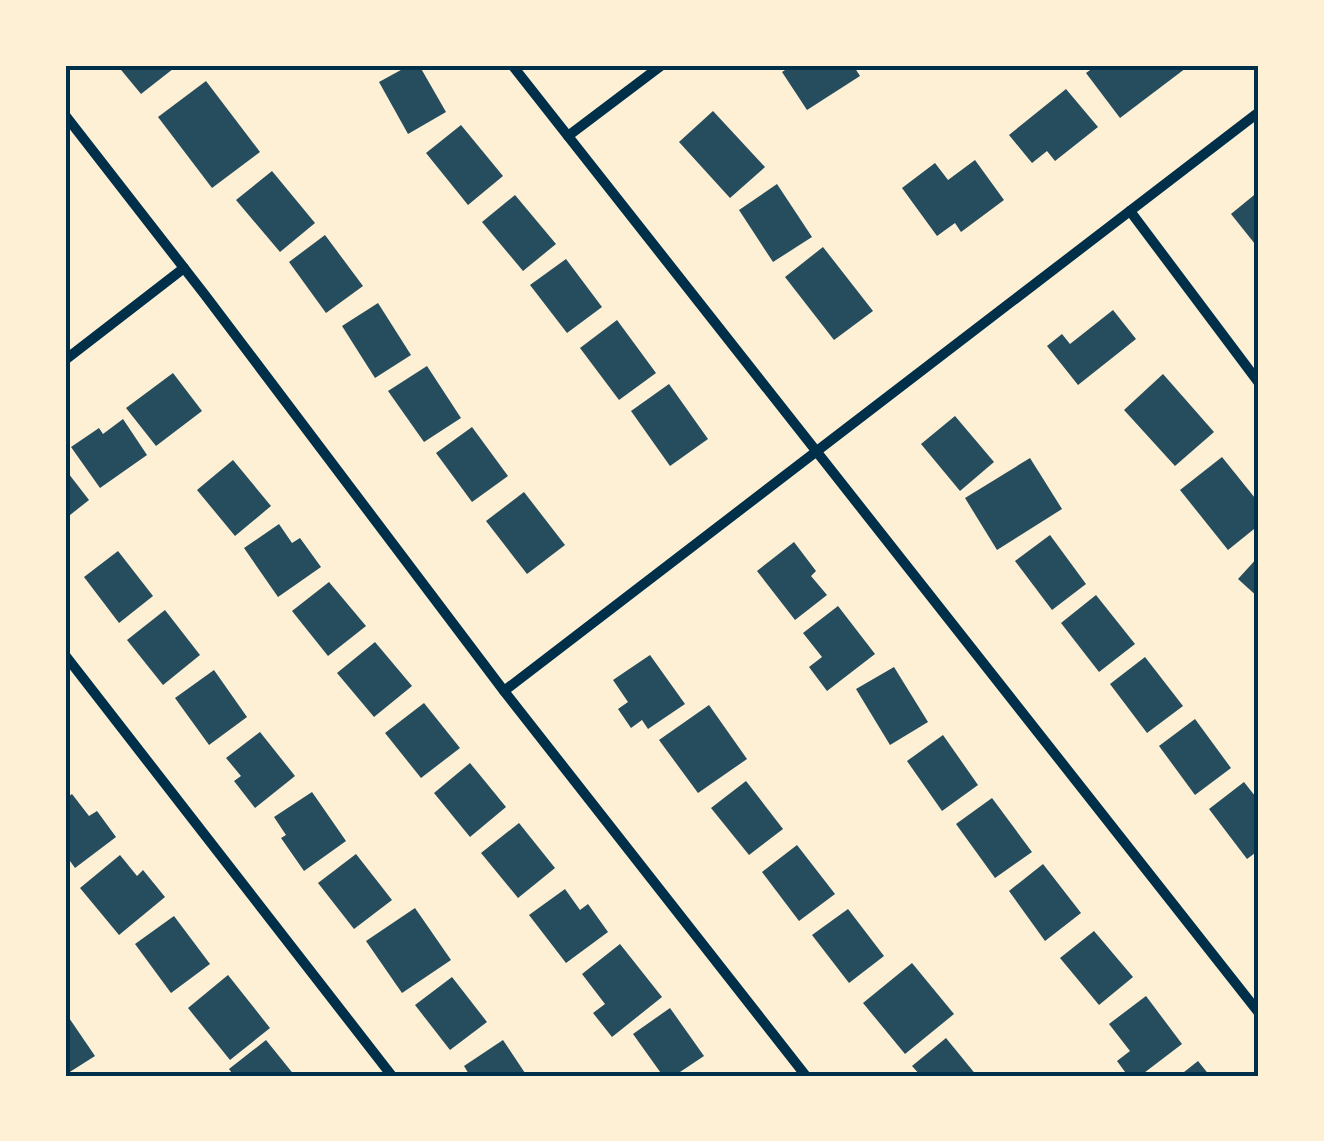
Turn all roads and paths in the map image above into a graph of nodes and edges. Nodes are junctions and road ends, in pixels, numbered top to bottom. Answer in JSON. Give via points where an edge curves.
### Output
{"nodes":[{"id":1,"x":512,"y":65,"type":"edge"},
{"id":2,"x":662,"y":65,"type":"edge"},
{"id":3,"x":1259,"y":112,"type":"edge"},
{"id":4,"x":65,"y":115,"type":"edge"},
{"id":5,"x":568,"y":136,"type":"junction"},
{"id":6,"x":1130,"y":210,"type":"junction"},
{"id":7,"x":184,"y":268,"type":"junction"},
{"id":8,"x":65,"y":360,"type":"edge"},
{"id":9,"x":1259,"y":382,"type":"edge"},
{"id":10,"x":815,"y":452,"type":"junction"},
{"id":11,"x":65,"y":655,"type":"edge"},
{"id":12,"x":504,"y":691,"type":"junction"},
{"id":13,"x":1259,"y":1013,"type":"edge"},
{"id":14,"x":392,"y":1076,"type":"edge"},
{"id":15,"x":806,"y":1076,"type":"edge"}],
"edges":[{"from":1,"to":5,"type":"street"},
{"from":2,"to":5,"type":"street"},
{"from":3,"to":6,"type":"street"},
{"from":4,"to":7,"type":"street"},
{"from":5,"to":10,"type":"street"},
{"from":6,"to":9,"type":"street"},
{"from":6,"to":10,"type":"street"},
{"from":7,"to":8,"type":"street"},
{"from":7,"to":12,"type":"street"},
{"from":10,"to":12,"type":"street"},
{"from":10,"to":13,"type":"street"},
{"from":11,"to":14,"type":"street"},
{"from":12,"to":15,"type":"street"}]}
